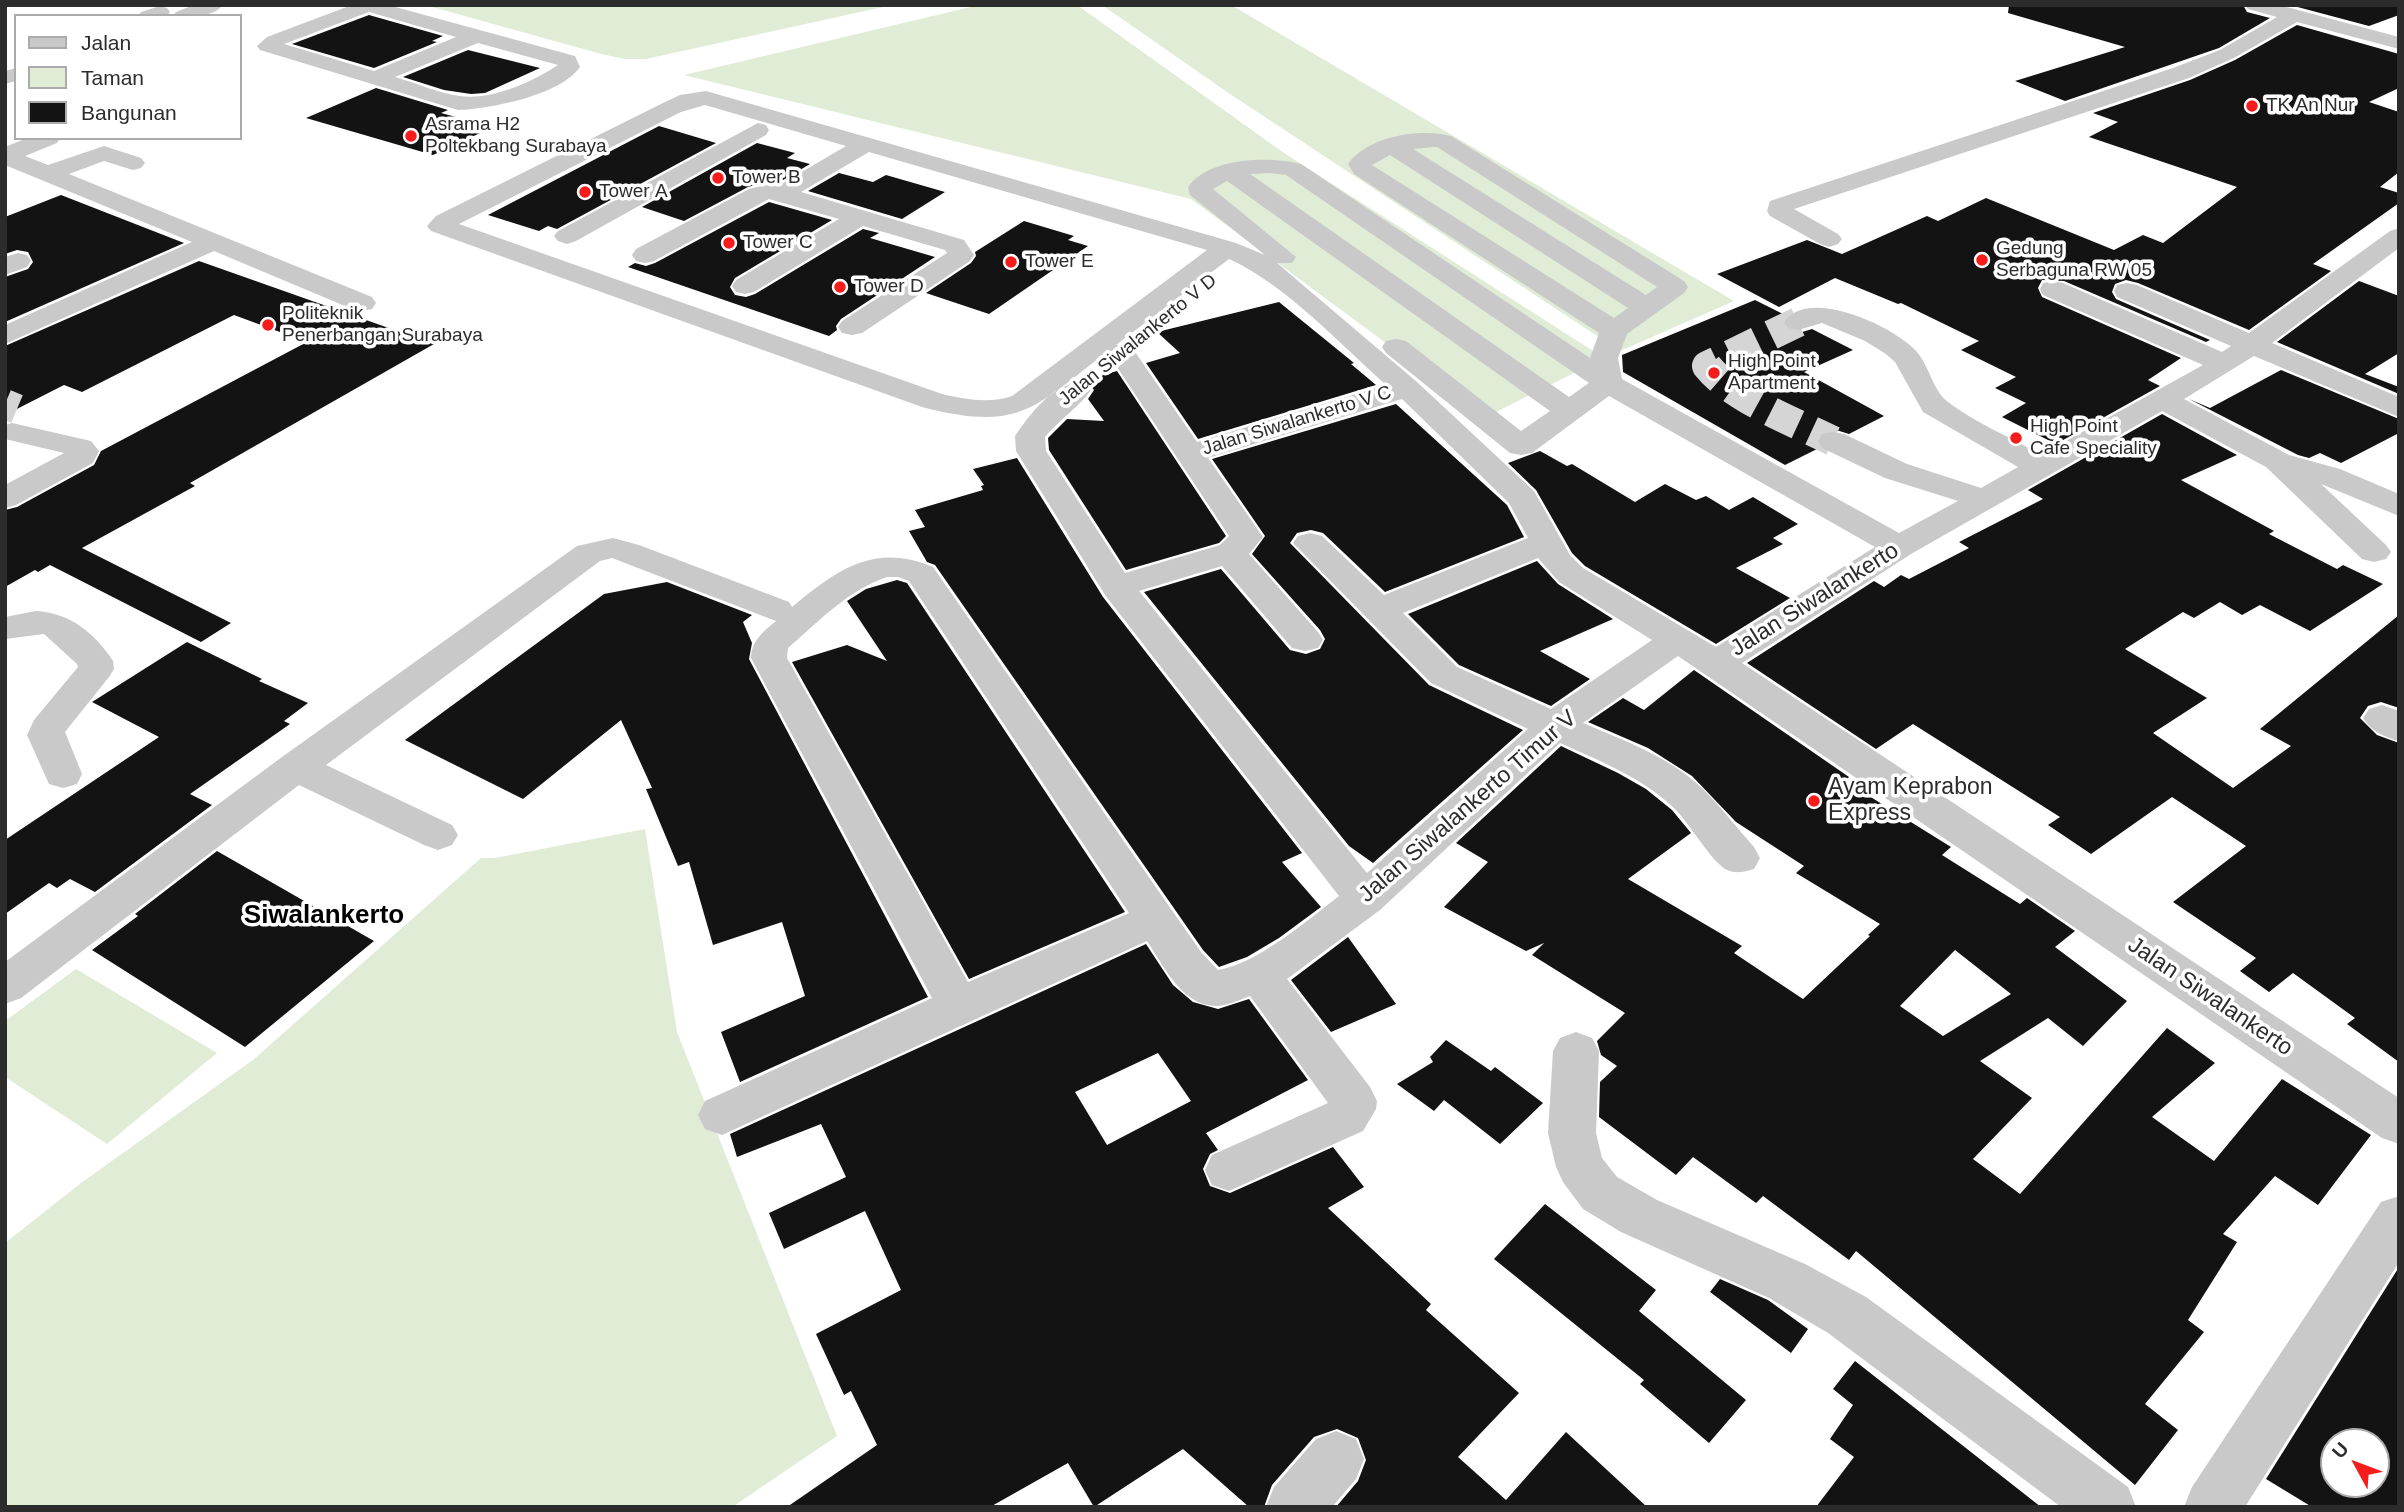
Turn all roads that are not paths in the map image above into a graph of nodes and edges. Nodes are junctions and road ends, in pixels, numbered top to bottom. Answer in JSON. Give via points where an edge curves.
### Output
{"nodes":[{"id":1,"x":213,"y":5,"type":"edge"},
{"id":2,"x":2255,"y":5,"type":"edge"},
{"id":3,"x":367,"y":6,"type":"edge"},
{"id":4,"x":188,"y":14,"type":"edge"},
{"id":5,"x":2294,"y":16,"type":"junction"},
{"id":6,"x":478,"y":35,"type":"junction"},
{"id":7,"x":2399,"y":43,"type":"edge"},
{"id":8,"x":373,"y":79,"type":"junction"},
{"id":9,"x":673,"y":107,"type":"junction"},
{"id":10,"x":758,"y":130,"type":"junction"},
{"id":11,"x":45,"y":140,"type":"edge"},
{"id":12,"x":1394,"y":147,"type":"junction"},
{"id":13,"x":855,"y":150,"type":"junction"},
{"id":14,"x":5,"y":156,"type":"edge"},
{"id":15,"x":133,"y":163,"type":"dead end"},
{"id":16,"x":1231,"y":172,"type":"junction"},
{"id":17,"x":49,"y":173,"type":"junction"},
{"id":18,"x":781,"y":194,"type":"junction"},
{"id":19,"x":620,"y":205,"type":"junction"},
{"id":20,"x":861,"y":217,"type":"junction"},
{"id":21,"x":672,"y":222,"type":"junction"},
{"id":22,"x":567,"y":236,"type":"dead end"},
{"id":23,"x":2399,"y":236,"type":"edge"},
{"id":24,"x":1829,"y":239,"type":"dead end"},
{"id":25,"x":215,"y":241,"type":"junction"},
{"id":26,"x":1230,"y":252,"type":"junction"},
{"id":27,"x":645,"y":255,"type":"dead end"},
{"id":28,"x":745,"y":286,"type":"dead end"},
{"id":29,"x":2053,"y":289,"type":"dead end"},
{"id":30,"x":2127,"y":292,"type":"dead end"},
{"id":31,"x":362,"y":303,"type":"dead end"},
{"id":32,"x":1647,"y":308,"type":"junction"},
{"id":33,"x":1798,"y":322,"type":"tunnel mouth"},
{"id":34,"x":852,"y":327,"type":"dead end"},
{"id":35,"x":1614,"y":330,"type":"junction"},
{"id":36,"x":57,"y":336,"type":"dead end"},
{"id":37,"x":2265,"y":336,"type":"junction"},
{"id":38,"x":5,"y":337,"type":"edge"},
{"id":39,"x":1121,"y":352,"type":"junction"},
{"id":40,"x":5,"y":361,"type":"edge"},
{"id":41,"x":2225,"y":364,"type":"junction"},
{"id":42,"x":1608,"y":383,"type":"junction"},
{"id":43,"x":2399,"y":385,"type":"edge"},
{"id":44,"x":1407,"y":388,"type":"junction"},
{"id":45,"x":2163,"y":400,"type":"junction"},
{"id":46,"x":2399,"y":408,"type":"edge"},
{"id":47,"x":1570,"y":412,"type":"junction"},
{"id":48,"x":11,"y":426,"type":"tunnel mouth"},
{"id":49,"x":1833,"y":441,"type":"tunnel mouth"},
{"id":50,"x":1521,"y":446,"type":"junction"},
{"id":51,"x":1188,"y":454,"type":"junction"},
{"id":52,"x":2277,"y":460,"type":"junction"},
{"id":53,"x":1491,"y":466,"type":"junction"},
{"id":54,"x":2040,"y":467,"type":"junction"},
{"id":55,"x":5,"y":498,"type":"edge"},
{"id":56,"x":1985,"y":499,"type":"junction"},
{"id":57,"x":2399,"y":506,"type":"edge"},
{"id":58,"x":1310,"y":543,"type":"dead end"},
{"id":59,"x":1546,"y":543,"type":"junction"},
{"id":60,"x":1899,"y":547,"type":"junction"},
{"id":61,"x":1233,"y":552,"type":"junction"},
{"id":62,"x":2374,"y":552,"type":"dead end"},
{"id":63,"x":1117,"y":587,"type":"junction"},
{"id":64,"x":777,"y":610,"type":"dead end"},
{"id":65,"x":1379,"y":610,"type":"junction"},
{"id":66,"x":5,"y":628,"type":"edge"},
{"id":67,"x":1677,"y":639,"type":"junction"},
{"id":68,"x":1305,"y":640,"type":"dead end"},
{"id":69,"x":1716,"y":663,"type":"junction"},
{"id":70,"x":1554,"y":727,"type":"junction"},
{"id":71,"x":305,"y":771,"type":"junction"},
{"id":72,"x":63,"y":774,"type":"dead end"},
{"id":73,"x":438,"y":835,"type":"dead end"},
{"id":74,"x":1739,"y":858,"type":"dead end"},
{"id":75,"x":1365,"y":899,"type":"junction"},
{"id":76,"x":1157,"y":919,"type":"junction"},
{"id":77,"x":1257,"y":973,"type":"junction"},
{"id":78,"x":5,"y":986,"type":"edge"},
{"id":79,"x":960,"y":1008,"type":"junction"},
{"id":80,"x":1576,"y":1051,"type":"dead end"},
{"id":81,"x":722,"y":1115,"type":"dead end"},
{"id":82,"x":2399,"y":1124,"type":"edge"},
{"id":83,"x":1229,"y":1171,"type":"dead end"},
{"id":84,"x":2399,"y":1218,"type":"edge"},
{"id":85,"x":1336,"y":1460,"type":"dead end"},
{"id":86,"x":1294,"y":1507,"type":"edge"},
{"id":87,"x":2108,"y":1507,"type":"edge"},
{"id":88,"x":2212,"y":1507,"type":"edge"}],
"edges":[{"from":1,"to":4,"type":"street"},
{"from":2,"to":5,"type":"street"},
{"from":3,"to":6,"type":"street"},
{"from":3,"to":8,"type":"street","via":[[267,46]]},
{"from":5,"to":7,"type":"street"},
{"from":5,"to":24,"type":"street","via":[[2181,74],[1779,206],[1779,211]]},
{"from":6,"to":8,"type":"street"},
{"from":6,"to":8,"type":"street","via":[[567,61],[569,67],[507,96],[475,104]]},
{"from":9,"to":10,"type":"street"},
{"from":9,"to":13,"type":"street","via":[[706,98]]},
{"from":9,"to":26,"type":"street","via":[[445,221],[441,228],[932,401],[977,409],[1022,402]]},
{"from":10,"to":13,"type":"street"},
{"from":10,"to":19,"type":"street"},
{"from":11,"to":14,"type":"street"},
{"from":12,"to":32,"type":"street"},
{"from":12,"to":32,"type":"street","via":[[1424,139],[1443,141],[1673,284],[1674,289]]},
{"from":12,"to":35,"type":"street","via":[[1364,159],[1362,169]]},
{"from":13,"to":18,"type":"street"},
{"from":13,"to":26,"type":"street"},
{"from":14,"to":17,"type":"street"},
{"from":15,"to":17,"type":"street","via":[[99,154]]},
{"from":16,"to":42,"type":"street","via":[[1263,165],[1293,169]]},
{"from":16,"to":47,"type":"street"},
{"from":16,"to":50,"type":"street","via":[[1203,183],[1199,190]]},
{"from":17,"to":25,"type":"street"},
{"from":18,"to":20,"type":"street"},
{"from":18,"to":21,"type":"street","via":[[758,194]]},
{"from":19,"to":21,"type":"street"},
{"from":19,"to":22,"type":"street"},
{"from":20,"to":28,"type":"street"},
{"from":20,"to":34,"type":"street","via":[[955,245],[961,255]]},
{"from":21,"to":27,"type":"street"},
{"from":23,"to":37,"type":"street","name":"Jalan Siwalankerto"},
{"from":25,"to":31,"type":"street"},
{"from":25,"to":38,"type":"street"},
{"from":26,"to":39,"type":"street","name":"Jalan Siwalankerto V D"},
{"from":26,"to":44,"type":"street","via":[[1281,278]]},
{"from":29,"to":41,"type":"street"},
{"from":30,"to":37,"type":"street"},
{"from":32,"to":35,"type":"street"},
{"from":33,"to":54,"type":"street","via":[[1825,314],[1875,335],[1907,358],[1934,406]]},
{"from":35,"to":42,"type":"street","via":[[1604,358]]},
{"from":36,"to":40,"type":"street"},
{"from":37,"to":41,"type":"street","name":"Jalan Siwalankerto"},
{"from":37,"to":43,"type":"street"},
{"from":37,"to":46,"type":"street"},
{"from":39,"to":51,"type":"street"},
{"from":39,"to":63,"type":"street","name":"Jalan Siwalankerto V D","via":[[1034,429],[1030,442],[1031,451]]},
{"from":41,"to":45,"type":"street","name":"Jalan Siwalankerto"},
{"from":42,"to":47,"type":"street"},
{"from":42,"to":60,"type":"street"},
{"from":44,"to":51,"type":"street","name":"Jalan Siwalankerto V C"},
{"from":44,"to":53,"type":"street"},
{"from":45,"to":52,"type":"street"},
{"from":45,"to":54,"type":"street","name":"Jalan Siwalankerto"},
{"from":47,"to":50,"type":"street"},
{"from":48,"to":55,"type":"street","via":[[84,451]]},
{"from":49,"to":56,"type":"street","via":[[1896,471]]},
{"from":50,"to":53,"type":"street"},
{"from":51,"to":61,"type":"street","via":[[1247,537]]},
{"from":52,"to":57,"type":"street"},
{"from":52,"to":62,"type":"street"},
{"from":53,"to":59,"type":"street","via":[[1531,509]]},
{"from":54,"to":56,"type":"street","name":"Jalan Siwalankerto"},
{"from":56,"to":60,"type":"street","name":"Jalan Siwalankerto"},
{"from":58,"to":65,"type":"street"},
{"from":59,"to":65,"type":"street"},
{"from":59,"to":67,"type":"street","via":[[1570,575]]},
{"from":60,"to":69,"type":"street","name":"Jalan Siwalankerto"},
{"from":61,"to":63,"type":"street"},
{"from":61,"to":68,"type":"street"},
{"from":63,"to":75,"type":"street"},
{"from":64,"to":71,"type":"street","via":[[627,552]]},
{"from":65,"to":70,"type":"street","via":[[1444,675]]},
{"from":66,"to":72,"type":"street","via":[[45,621],[62,626],[95,661],[96,669],[47,729]]},
{"from":67,"to":69,"type":"street"},
{"from":67,"to":70,"type":"street","name":"Jalan Siwalankerto Timur V"},
{"from":69,"to":82,"type":"street","name":"Jalan Siwalankerto"},
{"from":70,"to":74,"type":"street","via":[[1637,762],[1666,780],[1689,799]]},
{"from":70,"to":75,"type":"street","name":"Jalan Siwalankerto Timur V"},
{"from":71,"to":73,"type":"street"},
{"from":71,"to":78,"type":"street","via":[[238,812]]},
{"from":75,"to":77,"type":"street","name":"Jalan Siwalankerto Timur V","via":[[1308,943]]},
{"from":76,"to":77,"type":"street","name":"Jalan Siwalankerto Timur V","via":[[1203,984],[1223,987]]},
{"from":76,"to":79,"type":"street","via":[[1038,968]]},
{"from":76,"to":79,"type":"street","name":"Jalan Siwalankerto Timur V","via":[[921,574],[901,565],[859,573],[773,642],[769,658]]},
{"from":77,"to":83,"type":"street","via":[[1353,1101],[1352,1109],[1346,1117]]},
{"from":79,"to":81,"type":"street"},
{"from":80,"to":87,"type":"street","via":[[1572,1133],[1580,1167],[1600,1193],[1639,1216],[1787,1281],[1847,1315]]},
{"from":84,"to":88,"type":"street"},
{"from":85,"to":86,"type":"street"}]}
